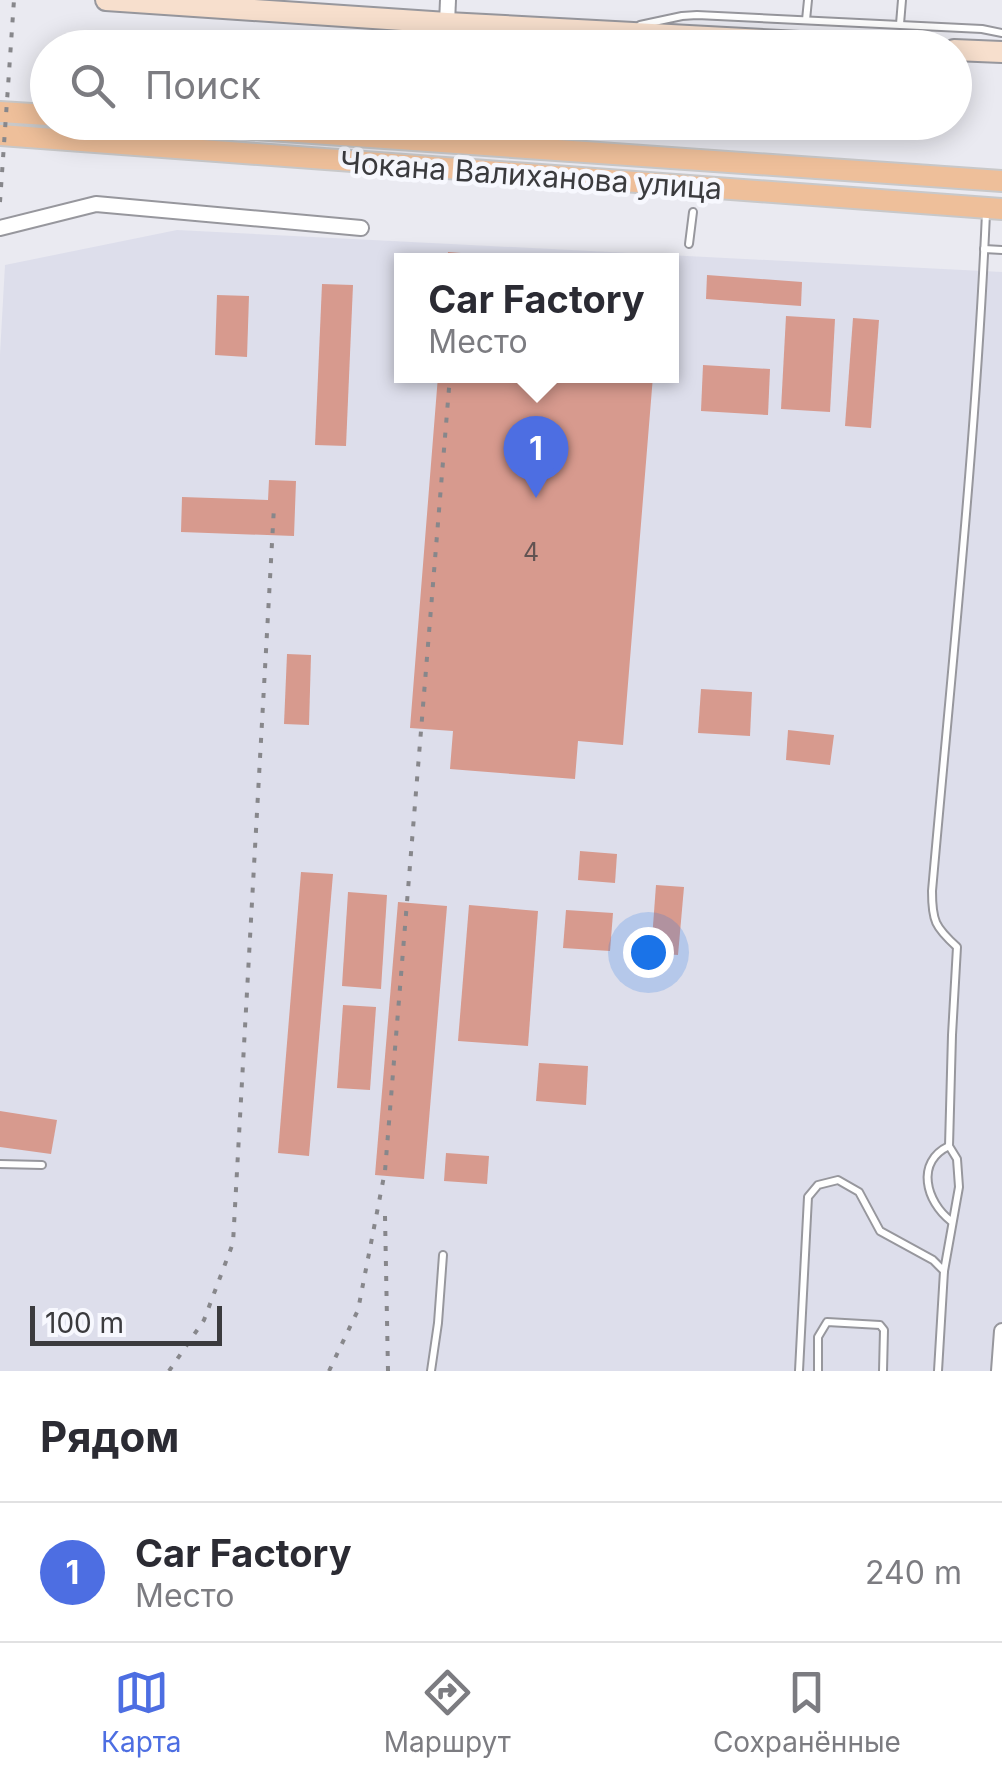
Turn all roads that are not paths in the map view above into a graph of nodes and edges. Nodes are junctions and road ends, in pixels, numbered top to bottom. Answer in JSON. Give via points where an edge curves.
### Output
{"nodes":[{"id":1,"x":106,"y":0,"type":"edge"},
{"id":2,"x":448,"y":0,"type":"edge"},
{"id":3,"x":808,"y":0,"type":"edge"},
{"id":4,"x":902,"y":0,"type":"edge"},
{"id":5,"x":281,"y":6,"type":"edge"},
{"id":6,"x":806,"y":20,"type":"junction"},
{"id":7,"x":447,"y":22,"type":"junction"},
{"id":8,"x":900,"y":24,"type":"junction"},
{"id":9,"x":583,"y":30,"type":"edge"},
{"id":10,"x":625,"y":30,"type":"edge"},
{"id":11,"x":1002,"y":33,"type":"edge"},
{"id":12,"x":972,"y":51,"type":"edge"},
{"id":13,"x":1002,"y":52,"type":"edge"},
{"id":14,"x":0,"y":112,"type":"edge"},
{"id":15,"x":30,"y":114,"type":"edge"},
{"id":16,"x":0,"y":135,"type":"edge"},
{"id":17,"x":30,"y":137,"type":"edge"},
{"id":18,"x":66,"y":140,"type":"edge"},
{"id":19,"x":412,"y":140,"type":"edge"},
{"id":20,"x":698,"y":160,"type":"junction"},
{"id":21,"x":1002,"y":181,"type":"edge"},
{"id":22,"x":695,"y":188,"type":"junction"},
{"id":23,"x":994,"y":209,"type":"edge"},
{"id":24,"x":692,"y":212,"type":"dead end"},
{"id":25,"x":0,"y":228,"type":"edge"},
{"id":26,"x":362,"y":228,"type":"dead end"},
{"id":27,"x":690,"y":244,"type":"dead end"},
{"id":28,"x":984,"y":249,"type":"junction"},
{"id":29,"x":1002,"y":250,"type":"edge"},
{"id":30,"x":950,"y":1146,"type":"junction"},
{"id":31,"x":0,"y":1164,"type":"edge"},
{"id":32,"x":42,"y":1165,"type":"dead end"},
{"id":33,"x":951,"y":1221,"type":"junction"},
{"id":34,"x":443,"y":1254,"type":"dead end"},
{"id":35,"x":944,"y":1272,"type":"junction"},
{"id":36,"x":1002,"y":1330,"type":"edge"},
{"id":37,"x":431,"y":1371,"type":"edge"},
{"id":38,"x":799,"y":1371,"type":"edge"},
{"id":39,"x":818,"y":1371,"type":"edge"},
{"id":40,"x":883,"y":1371,"type":"edge"},
{"id":41,"x":938,"y":1371,"type":"edge"},
{"id":42,"x":999,"y":1371,"type":"edge"}],
"edges":[{"from":1,"to":5,"type":"street"},
{"from":2,"to":7,"type":"street"},
{"from":3,"to":6,"type":"lane"},
{"from":4,"to":8,"type":"lane"},
{"from":5,"to":7,"type":"street"},
{"from":6,"to":8,"type":"lane"},
{"from":6,"to":10,"type":"lane","via":[[682,16]]},
{"from":7,"to":9,"type":"street"},
{"from":8,"to":11,"type":"lane"},
{"from":12,"to":13,"type":"street"},
{"from":14,"to":15,"type":"main road"},
{"from":16,"to":17,"type":"main road","name":"Чокана Валиханова улица"},
{"from":18,"to":22,"type":"main road","name":"Чокана Валиханова улица"},
{"from":19,"to":20,"type":"main road","name":"Чокана Валиханова улица"},
{"from":20,"to":21,"type":"main road","name":"Чокана Валиханова улица"},
{"from":20,"to":22,"type":"main road"},
{"from":22,"to":23,"type":"main road","name":"Чокана Валиханова улица"},
{"from":23,"to":28,"type":"lane"},
{"from":24,"to":27,"type":"lane"},
{"from":25,"to":26,"type":"street","via":[[96,204]]},
{"from":28,"to":29,"type":"lane"},
{"from":28,"to":30,"type":"lane","via":[[932,891],[939,931],[957,947]]},
{"from":30,"to":33,"type":"lane","via":[[958,1188]]},
{"from":30,"to":33,"type":"lane","via":[[929,1163],[926,1183]]},
{"from":31,"to":32,"type":"lane"},
{"from":33,"to":35,"type":"lane"},
{"from":34,"to":37,"type":"lane"},
{"from":35,"to":38,"type":"lane","via":[[880,1231],[859,1192],[838,1180],[818,1185],[808,1197]]},
{"from":35,"to":41,"type":"lane"},
{"from":36,"to":42,"type":"street"},
{"from":39,"to":40,"type":"lane","via":[[818,1338],[826,1322],[880,1325]]}]}
